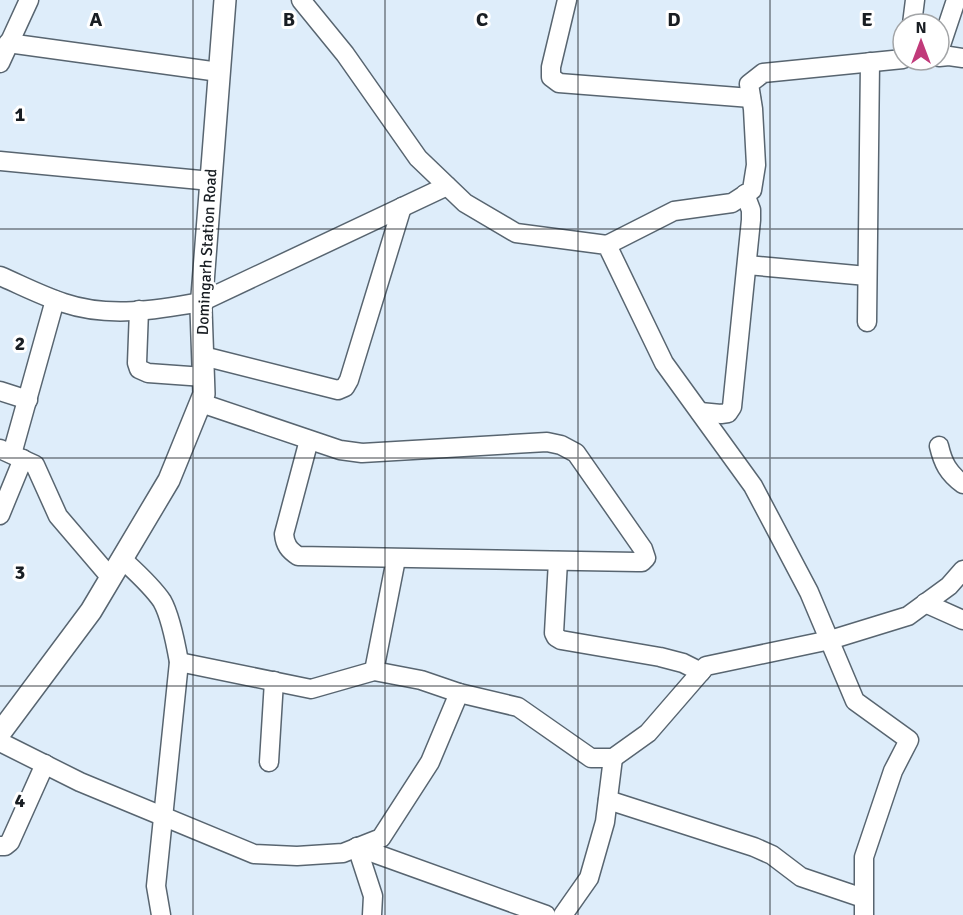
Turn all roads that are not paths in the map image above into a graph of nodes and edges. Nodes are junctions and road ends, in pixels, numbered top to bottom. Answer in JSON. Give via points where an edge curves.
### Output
{"nodes":[{"id":1,"x":29,"y":0,"type":"edge"},
{"id":2,"x":225,"y":0,"type":"edge"},
{"id":3,"x":301,"y":0,"type":"edge"},
{"id":4,"x":567,"y":0,"type":"edge"},
{"id":5,"x":956,"y":0,"type":"edge"},
{"id":6,"x":951,"y":15,"type":"edge"},
{"id":7,"x":8,"y":44,"type":"junction"},
{"id":8,"x":891,"y":60,"type":"edge"},
{"id":9,"x":870,"y":62,"type":"junction"},
{"id":10,"x":0,"y":63,"type":"edge"},
{"id":11,"x":219,"y":72,"type":"junction"},
{"id":12,"x":751,"y":98,"type":"junction"},
{"id":13,"x":0,"y":161,"type":"edge"},
{"id":14,"x":211,"y":181,"type":"junction"},
{"id":15,"x":447,"y":186,"type":"junction"},
{"id":16,"x":745,"y":194,"type":"junction"},
{"id":17,"x":402,"y":207,"type":"junction"},
{"id":18,"x":607,"y":245,"type":"junction"},
{"id":19,"x":747,"y":266,"type":"junction"},
{"id":20,"x":0,"y":276,"type":"edge"},
{"id":21,"x":867,"y":276,"type":"junction"},
{"id":22,"x":56,"y":300,"type":"junction"},
{"id":23,"x":201,"y":302,"type":"junction"},
{"id":24,"x":139,"y":310,"type":"junction"},
{"id":25,"x":867,"y":322,"type":"dead end"},
{"id":26,"x":203,"y":356,"type":"junction"},
{"id":27,"x":204,"y":378,"type":"junction"},
{"id":28,"x":0,"y":391,"type":"edge"},
{"id":29,"x":28,"y":400,"type":"junction"},
{"id":30,"x":201,"y":403,"type":"junction"},
{"id":31,"x":700,"y":412,"type":"junction"},
{"id":32,"x":309,"y":440,"type":"junction"},
{"id":33,"x":939,"y":446,"type":"dead end"},
{"id":34,"x":12,"y":454,"type":"edge"},
{"id":35,"x":963,"y":484,"type":"edge"},
{"id":36,"x":0,"y":515,"type":"edge"},
{"id":37,"x":396,"y":558,"type":"junction"},
{"id":38,"x":122,"y":559,"type":"junction"},
{"id":39,"x":558,"y":561,"type":"junction"},
{"id":40,"x":963,"y":570,"type":"edge"},
{"id":41,"x":111,"y":578,"type":"junction"},
{"id":42,"x":925,"y":603,"type":"junction"},
{"id":43,"x":963,"y":620,"type":"edge"},
{"id":44,"x":830,"y":640,"type":"junction"},
{"id":45,"x":179,"y":662,"type":"junction"},
{"id":46,"x":374,"y":670,"type":"junction"},
{"id":47,"x":701,"y":672,"type":"junction"},
{"id":48,"x":274,"y":681,"type":"junction"},
{"id":49,"x":459,"y":693,"type":"junction"},
{"id":50,"x":0,"y":733,"type":"edge"},
{"id":51,"x":0,"y":742,"type":"edge"},
{"id":52,"x":613,"y":758,"type":"junction"},
{"id":53,"x":269,"y":762,"type":"dead end"},
{"id":54,"x":45,"y":764,"type":"junction"},
{"id":55,"x":608,"y":800,"type":"junction"},
{"id":56,"x":163,"y":816,"type":"junction"},
{"id":57,"x":0,"y":846,"type":"edge"},
{"id":58,"x":357,"y":847,"type":"junction"},
{"id":59,"x":863,"y":907,"type":"edge"},
{"id":60,"x":161,"y":915,"type":"edge"},
{"id":61,"x":372,"y":915,"type":"edge"},
{"id":62,"x":546,"y":915,"type":"edge"},
{"id":63,"x":563,"y":915,"type":"edge"}],
"edges":[{"from":1,"to":7,"type":"street"},
{"from":2,"to":11,"type":"street","name":"Domingarh Station Road"},
{"from":3,"to":15,"type":"street","via":[[345,54],[418,158]]},
{"from":4,"to":12,"type":"street","via":[[551,67],[551,76],[559,83]]},
{"from":5,"to":6,"type":"street"},
{"from":7,"to":10,"type":"street"},
{"from":7,"to":11,"type":"street"},
{"from":8,"to":9,"type":"street"},
{"from":9,"to":12,"type":"street","via":[[763,73],[748,84]]},
{"from":9,"to":21,"type":"street"},
{"from":11,"to":14,"type":"street","name":"Domingarh Station Road"},
{"from":12,"to":16,"type":"street","via":[[756,165],[752,190]]},
{"from":13,"to":14,"type":"street"},
{"from":14,"to":23,"type":"street","name":"Domingarh Station Road"},
{"from":15,"to":17,"type":"street"},
{"from":15,"to":18,"type":"street","via":[[465,203],[516,233]]},
{"from":16,"to":18,"type":"street","via":[[732,203],[674,211]]},
{"from":16,"to":19,"type":"street","via":[[751,210]]},
{"from":17,"to":23,"type":"street"},
{"from":17,"to":26,"type":"street","via":[[345,387],[338,390]]},
{"from":18,"to":31,"type":"street","via":[[664,363]]},
{"from":19,"to":21,"type":"street"},
{"from":19,"to":31,"type":"street","via":[[732,407],[728,413]]},
{"from":20,"to":22,"type":"street"},
{"from":21,"to":25,"type":"street"},
{"from":22,"to":24,"type":"street","via":[[99,310]]},
{"from":22,"to":29,"type":"street"},
{"from":23,"to":24,"type":"street"},
{"from":23,"to":26,"type":"street","name":"Domingarh Station Road"},
{"from":24,"to":27,"type":"street","via":[[139,369]]},
{"from":26,"to":27,"type":"street","name":"Domingarh Station Road"},
{"from":27,"to":30,"type":"street","name":"Domingarh Station Road"},
{"from":28,"to":29,"type":"street"},
{"from":29,"to":34,"type":"street"},
{"from":30,"to":32,"type":"street"},
{"from":30,"to":38,"type":"street","name":"Domingarh Station Road","via":[[169,480]]},
{"from":31,"to":44,"type":"street","via":[[753,486]]},
{"from":32,"to":37,"type":"street","via":[[284,534],[285,543],[298,556]]},
{"from":32,"to":39,"type":"street","via":[[362,453],[547,442],[561,445],[576,453],[646,558],[642,562]]},
{"from":33,"to":35,"type":"street","via":[[942,462]]},
{"from":34,"to":36,"type":"street"},
{"from":34,"to":41,"type":"street","via":[[35,465],[58,516]]},
{"from":37,"to":39,"type":"street"},
{"from":37,"to":46,"type":"street"},
{"from":38,"to":41,"type":"street","name":"Domingarh Station Road"},
{"from":38,"to":45,"type":"street","via":[[163,603]]},
{"from":39,"to":47,"type":"street","via":[[556,638],[660,657]]},
{"from":40,"to":42,"type":"street"},
{"from":41,"to":50,"type":"street","name":"Domingarh Station Road"},
{"from":42,"to":43,"type":"street"},
{"from":42,"to":44,"type":"street","via":[[908,616]]},
{"from":44,"to":47,"type":"street","via":[[706,666]]},
{"from":44,"to":59,"type":"street","via":[[855,701],[909,740],[893,771],[864,856]]},
{"from":45,"to":48,"type":"street"},
{"from":45,"to":56,"type":"street"},
{"from":46,"to":48,"type":"street","via":[[311,689]]},
{"from":46,"to":49,"type":"street"},
{"from":47,"to":52,"type":"street","via":[[648,733]]},
{"from":48,"to":53,"type":"street"},
{"from":49,"to":52,"type":"street","via":[[518,707],[591,758]]},
{"from":49,"to":58,"type":"street","via":[[430,762],[381,838]]},
{"from":51,"to":54,"type":"street"},
{"from":52,"to":55,"type":"street"},
{"from":54,"to":56,"type":"street"},
{"from":54,"to":57,"type":"street","via":[[10,842]]},
{"from":55,"to":59,"type":"street","via":[[754,847],[801,877]]},
{"from":55,"to":63,"type":"street","via":[[589,878]]},
{"from":56,"to":58,"type":"street","via":[[254,854],[343,853]]},
{"from":56,"to":60,"type":"street","via":[[156,886]]},
{"from":58,"to":61,"type":"street","via":[[373,896]]},
{"from":58,"to":62,"type":"street"}]}
